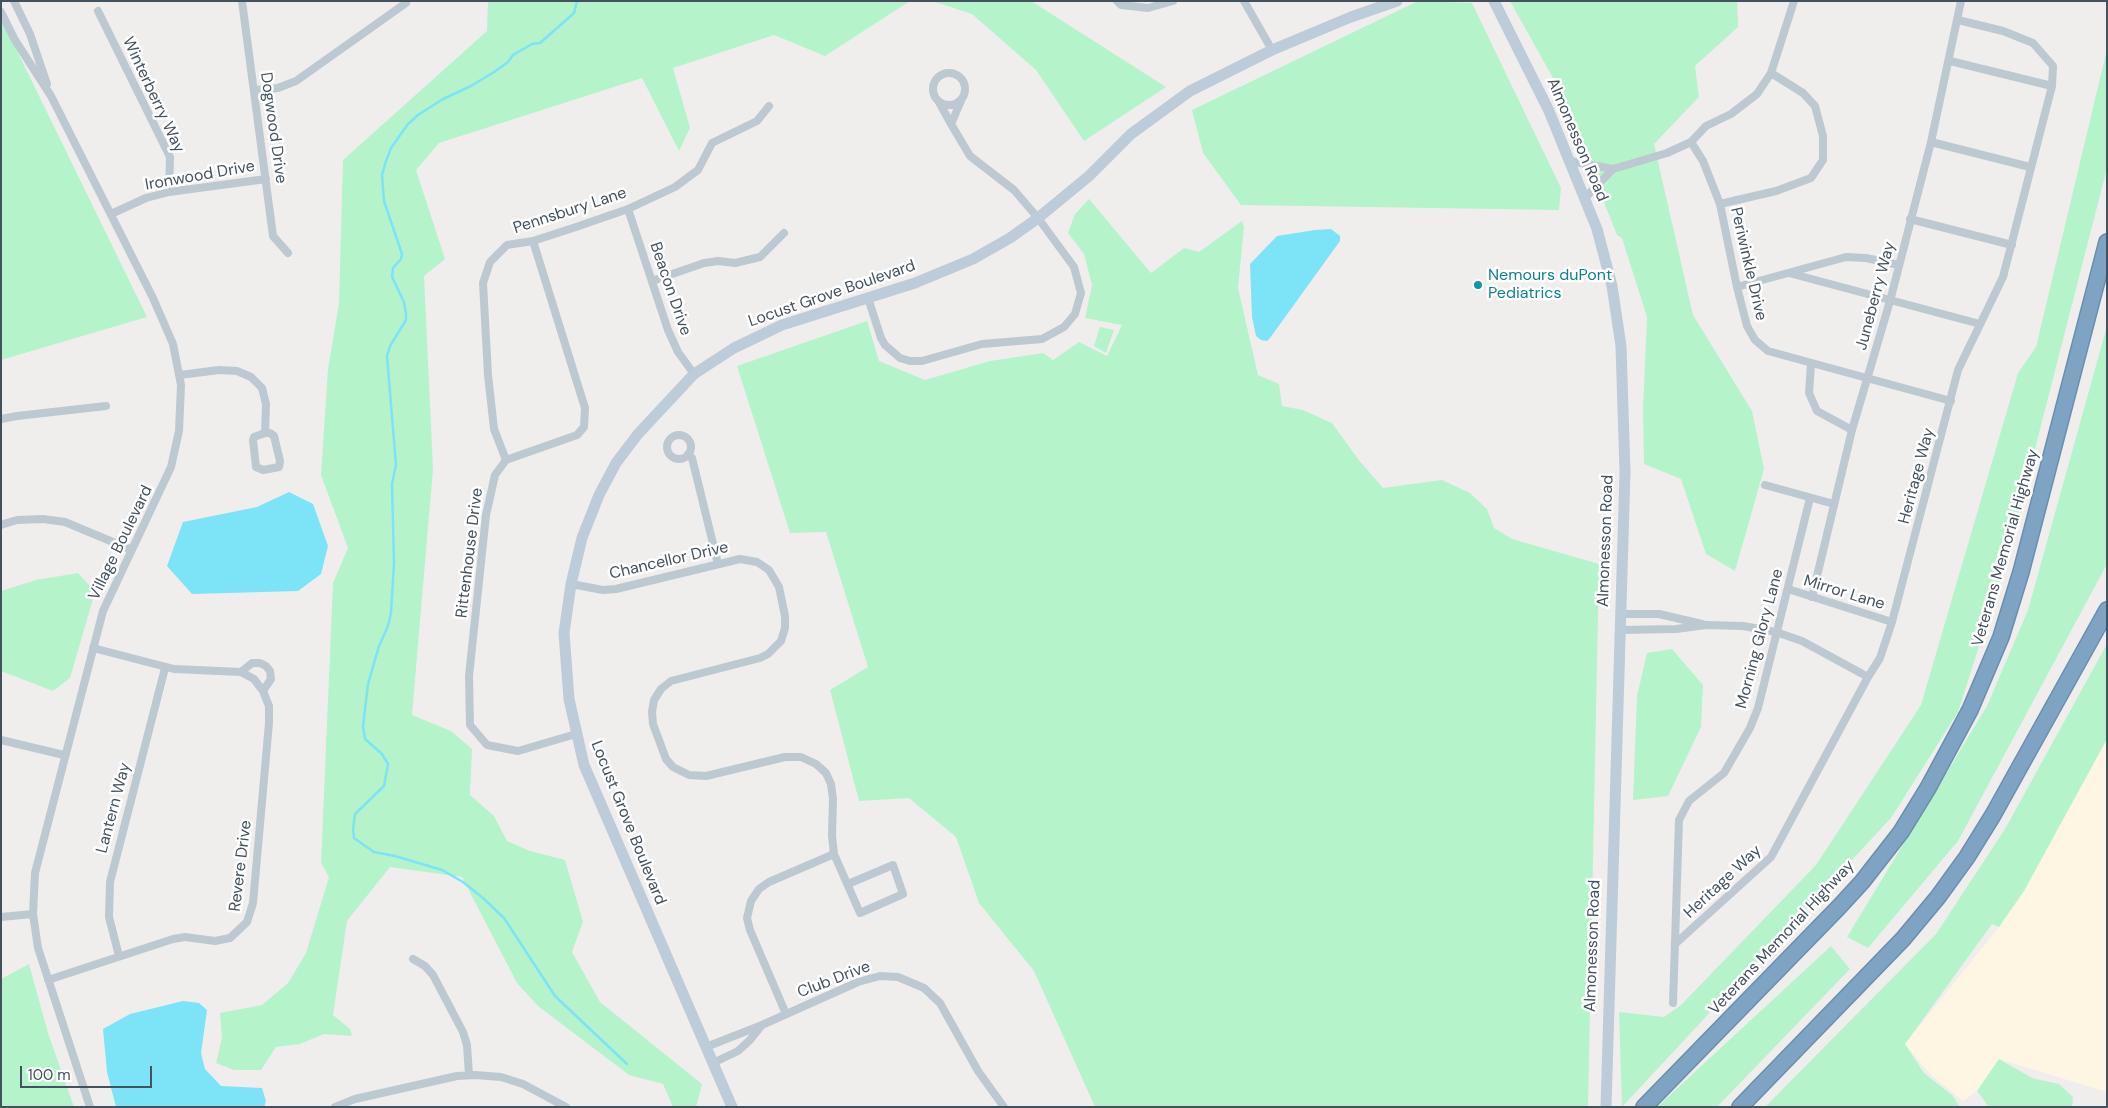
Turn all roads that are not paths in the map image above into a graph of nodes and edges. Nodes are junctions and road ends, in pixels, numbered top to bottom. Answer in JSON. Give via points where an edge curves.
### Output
{"nodes":[{"id":1,"x":14,"y":1,"type":"edge"},
{"id":2,"x":242,"y":1,"type":"edge"},
{"id":3,"x":1118,"y":1,"type":"edge"},
{"id":4,"x":1173,"y":1,"type":"edge"},
{"id":5,"x":1244,"y":1,"type":"edge"},
{"id":6,"x":1374,"y":1,"type":"edge"},
{"id":7,"x":1397,"y":1,"type":"edge"},
{"id":8,"x":1494,"y":1,"type":"edge"},
{"id":9,"x":1794,"y":1,"type":"edge"},
{"id":10,"x":1961,"y":1,"type":"edge"},
{"id":11,"x":406,"y":3,"type":"dead end"},
{"id":12,"x":98,"y":11,"type":"dead end"},
{"id":13,"x":1,"y":12,"type":"edge"},
{"id":14,"x":1351,"y":17,"type":"junction"},
{"id":15,"x":1958,"y":20,"type":"junction"},
{"id":16,"x":1272,"y":50,"type":"junction"},
{"id":17,"x":1950,"y":60,"type":"junction"},
{"id":18,"x":1771,"y":73,"type":"junction"},
{"id":19,"x":2052,"y":86,"type":"junction"},
{"id":20,"x":254,"y":90,"type":"junction"},
{"id":21,"x":51,"y":96,"type":"junction"},
{"id":22,"x":938,"y":100,"type":"junction"},
{"id":23,"x":962,"y":100,"type":"junction"},
{"id":24,"x":770,"y":106,"type":"dead end"},
{"id":25,"x":951,"y":124,"type":"junction"},
{"id":26,"x":1692,"y":142,"type":"junction"},
{"id":27,"x":1932,"y":142,"type":"junction"},
{"id":28,"x":1570,"y":161,"type":"junction"},
{"id":29,"x":2030,"y":167,"type":"junction"},
{"id":30,"x":1613,"y":169,"type":"junction"},
{"id":31,"x":266,"y":179,"type":"junction"},
{"id":32,"x":169,"y":192,"type":"junction"},
{"id":33,"x":1585,"y":198,"type":"junction"},
{"id":34,"x":1720,"y":204,"type":"junction"},
{"id":35,"x":628,"y":209,"type":"junction"},
{"id":36,"x":111,"y":214,"type":"junction"},
{"id":37,"x":1038,"y":218,"type":"junction"},
{"id":38,"x":1910,"y":219,"type":"junction"},
{"id":39,"x":784,"y":233,"type":"dead end"},
{"id":40,"x":533,"y":241,"type":"junction"},
{"id":41,"x":2107,"y":242,"type":"edge"},
{"id":42,"x":2012,"y":245,"type":"junction"},
{"id":43,"x":288,"y":253,"type":"dead end"},
{"id":44,"x":1899,"y":265,"type":"junction"},
{"id":45,"x":1789,"y":273,"type":"junction"},
{"id":46,"x":652,"y":281,"type":"junction"},
{"id":47,"x":1737,"y":287,"type":"junction"},
{"id":48,"x":868,"y":298,"type":"junction"},
{"id":49,"x":1890,"y":301,"type":"junction"},
{"id":50,"x":1980,"y":324,"type":"junction"},
{"id":51,"x":1811,"y":364,"type":"junction"},
{"id":52,"x":694,"y":374,"type":"junction"},
{"id":53,"x":180,"y":375,"type":"junction"},
{"id":54,"x":1868,"y":378,"type":"junction"},
{"id":55,"x":1952,"y":401,"type":"junction"},
{"id":56,"x":106,"y":406,"type":"dead end"},
{"id":57,"x":1,"y":419,"type":"edge"},
{"id":58,"x":1852,"y":430,"type":"junction"},
{"id":59,"x":265,"y":434,"type":"junction"},
{"id":60,"x":688,"y":454,"type":"dead end"},
{"id":61,"x":506,"y":460,"type":"junction"},
{"id":62,"x":1765,"y":485,"type":"dead end"},
{"id":63,"x":1810,"y":498,"type":"junction"},
{"id":64,"x":1834,"y":504,"type":"junction"},
{"id":65,"x":1,"y":525,"type":"edge"},
{"id":66,"x":132,"y":550,"type":"junction"},
{"id":67,"x":718,"y":564,"type":"junction"},
{"id":68,"x":571,"y":584,"type":"junction"},
{"id":69,"x":1788,"y":589,"type":"junction"},
{"id":70,"x":1812,"y":597,"type":"junction"},
{"id":71,"x":2107,"y":610,"type":"edge"},
{"id":72,"x":1620,"y":614,"type":"junction"},
{"id":73,"x":1892,"y":622,"type":"junction"},
{"id":74,"x":1706,"y":625,"type":"junction"},
{"id":75,"x":1619,"y":630,"type":"junction"},
{"id":76,"x":1776,"y":632,"type":"junction"},
{"id":77,"x":93,"y":648,"type":"junction"},
{"id":78,"x":165,"y":668,"type":"junction"},
{"id":79,"x":241,"y":672,"type":"junction"},
{"id":80,"x":1868,"y":677,"type":"junction"},
{"id":81,"x":263,"y":691,"type":"junction"},
{"id":82,"x":576,"y":734,"type":"junction"},
{"id":83,"x":1,"y":740,"type":"edge"},
{"id":84,"x":64,"y":755,"type":"junction"},
{"id":85,"x":834,"y":854,"type":"junction"},
{"id":86,"x":848,"y":884,"type":"junction"},
{"id":87,"x":33,"y":914,"type":"junction"},
{"id":88,"x":1,"y":917,"type":"edge"},
{"id":89,"x":1676,"y":944,"type":"junction"},
{"id":90,"x":119,"y":956,"type":"junction"},
{"id":91,"x":413,"y":959,"type":"dead end"},
{"id":92,"x":48,"y":980,"type":"junction"},
{"id":93,"x":1673,"y":1004,"type":"dead end"},
{"id":94,"x":786,"y":1014,"type":"junction"},
{"id":95,"x":762,"y":1025,"type":"junction"},
{"id":96,"x":706,"y":1047,"type":"junction"},
{"id":97,"x":713,"y":1063,"type":"junction"},
{"id":98,"x":469,"y":1075,"type":"junction"},
{"id":99,"x":90,"y":1107,"type":"edge"},
{"id":100,"x":335,"y":1107,"type":"edge"},
{"id":101,"x":566,"y":1107,"type":"edge"},
{"id":102,"x":732,"y":1107,"type":"edge"},
{"id":103,"x":1004,"y":1107,"type":"edge"},
{"id":104,"x":1606,"y":1107,"type":"edge"},
{"id":105,"x":1644,"y":1107,"type":"edge"},
{"id":106,"x":1740,"y":1107,"type":"edge"}],
"edges":[{"from":1,"to":21,"type":"street","name":"Village Boulevard","via":[[30,34]]},
{"from":2,"to":20,"type":"street","name":"Dogwood Drive"},
{"from":3,"to":4,"type":"street","via":[[1121,5],[1148,8]]},
{"from":5,"to":16,"type":"street"},
{"from":6,"to":14,"type":"street"},
{"from":7,"to":14,"type":"street"},
{"from":8,"to":28,"type":"street","name":"Almonesson Road"},
{"from":9,"to":18,"type":"street"},
{"from":10,"to":15,"type":"street","name":"Juneberry Way"},
{"from":11,"to":20,"type":"street","via":[[296,80],[278,88]]},
{"from":12,"to":32,"type":"street","name":"Winterberry Way","via":[[170,157]]},
{"from":13,"to":21,"type":"street","name":"Village Boulevard"},
{"from":14,"to":16,"type":"street","name":"Locust Grove Boulevard"},
{"from":15,"to":17,"type":"street","name":"Juneberry Way"},
{"from":15,"to":19,"type":"street","name":"Heritage Way","via":[[2003,31],[2033,43],[2053,66]]},
{"from":16,"to":37,"type":"street","name":"Locust Grove Boulevard","via":[[1218,75],[1161,110]]},
{"from":17,"to":19,"type":"street"},
{"from":17,"to":27,"type":"street","name":"Juneberry Way"},
{"from":18,"to":26,"type":"street","via":[[1757,94],[1731,114],[1706,126]]},
{"from":18,"to":34,"type":"street","via":[[1803,93],[1815,106],[1823,136],[1823,160],[1811,178],[1776,191]]},
{"from":19,"to":29,"type":"street","name":"Heritage Way"},
{"from":20,"to":31,"type":"street","name":"Dogwood Drive"},
{"from":21,"to":36,"type":"street","name":"Village Boulevard"},
{"from":22,"to":23,"type":"street","via":[[948,106]]},
{"from":22,"to":23,"type":"street","via":[[933,92],[935,82],[948,73],[962,80],[966,90]]},
{"from":22,"to":25,"type":"street"},
{"from":23,"to":25,"type":"street"},
{"from":24,"to":35,"type":"street","name":"Pennsbury Lane","via":[[757,122],[712,143],[698,170],[675,187]]},
{"from":25,"to":37,"type":"street","via":[[970,156],[1014,190]]},
{"from":26,"to":30,"type":"street"},
{"from":26,"to":34,"type":"street","name":"Periwinkle Drive"},
{"from":27,"to":29,"type":"street"},
{"from":27,"to":38,"type":"street","name":"Juneberry Way"},
{"from":28,"to":30,"type":"street"},
{"from":28,"to":33,"type":"street","name":"Almonesson Road"},
{"from":29,"to":42,"type":"street","name":"Heritage Way"},
{"from":30,"to":33,"type":"street"},
{"from":31,"to":32,"type":"street","name":"Ironwood Drive"},
{"from":31,"to":43,"type":"street","name":"Dogwood Drive","via":[[273,236]]},
{"from":32,"to":36,"type":"street","name":"Ironwood Drive","via":[[146,198]]},
{"from":33,"to":72,"type":"street","name":"Almonesson Road","via":[[1606,259],[1621,346],[1625,472]]},
{"from":34,"to":47,"type":"street","name":"Periwinkle Drive"},
{"from":35,"to":40,"type":"street","name":"Pennsbury Lane"},
{"from":35,"to":46,"type":"street","name":"Beacon Drive"},
{"from":36,"to":53,"type":"street","name":"Village Boulevard","via":[[166,327]]},
{"from":37,"to":48,"type":"street","name":"Locust Grove Boulevard","via":[[999,245],[946,272]]},
{"from":37,"to":48,"type":"street","via":[[1074,266],[1081,288],[1075,314],[1064,327],[1050,335],[1034,341],[982,344],[922,361],[910,361],[900,358],[885,345]]},
{"from":38,"to":42,"type":"street"},
{"from":38,"to":44,"type":"street","name":"Juneberry Way"},
{"from":39,"to":46,"type":"street","via":[[760,257],[735,263],[704,263]]},
{"from":40,"to":61,"type":"street","name":"Pennsbury Lane","via":[[507,245],[490,262],[483,283],[494,429]]},
{"from":40,"to":61,"type":"street","via":[[585,408],[584,427],[577,434]]},
{"from":41,"to":105,"type":"highway","name":"Veterans Memorial Highway","via":[[2021,572],[2001,637],[1970,710],[1928,788],[1862,882]]},
{"from":42,"to":50,"type":"street","name":"Heritage Way","via":[[2003,277]]},
{"from":44,"to":45,"type":"street","via":[[1846,257]]},
{"from":44,"to":49,"type":"street","name":"Juneberry Way"},
{"from":45,"to":47,"type":"street"},
{"from":45,"to":49,"type":"street"},
{"from":46,"to":52,"type":"street","name":"Beacon Drive","via":[[668,330],[678,352]]},
{"from":47,"to":51,"type":"street","name":"Periwinkle Drive","via":[[1747,326],[1755,340],[1768,351]]},
{"from":48,"to":52,"type":"street","name":"Locust Grove Boulevard","via":[[768,331]]},
{"from":49,"to":50,"type":"street"},
{"from":49,"to":54,"type":"street","name":"Juneberry Way"},
{"from":50,"to":55,"type":"street","name":"Heritage Way","via":[[1958,370]]},
{"from":51,"to":54,"type":"street","name":"Periwinkle Drive"},
{"from":51,"to":58,"type":"street","via":[[1808,393],[1817,411]]},
{"from":52,"to":68,"type":"street","name":"Locust Grove Boulevard","via":[[616,463],[582,538]]},
{"from":53,"to":59,"type":"street","via":[[219,370],[237,371],[251,377],[262,388],[266,404]]},
{"from":53,"to":66,"type":"street","name":"Village Boulevard","via":[[181,414],[175,455]]},
{"from":54,"to":55,"type":"street","name":"Periwinkle Drive"},
{"from":54,"to":58,"type":"street","name":"Juneberry Way"},
{"from":55,"to":73,"type":"street","name":"Heritage Way"},
{"from":56,"to":57,"type":"street"},
{"from":58,"to":64,"type":"street","name":"Juneberry Way"},
{"from":59,"to":59,"type":"street","via":[[253,440],[256,467],[263,470],[279,467],[280,460],[274,436]]},
{"from":60,"to":67,"type":"street","via":[[692,458]]},
{"from":61,"to":82,"type":"street","name":"Rittenhouse Drive","via":[[495,474],[486,515],[469,676],[470,725],[487,745],[518,751]]},
{"from":62,"to":63,"type":"street"},
{"from":63,"to":64,"type":"street"},
{"from":63,"to":69,"type":"street","name":"Morning Glory Lane"},
{"from":64,"to":70,"type":"street","name":"Juneberry Way"},
{"from":65,"to":66,"type":"street","via":[[42,518],[65,522]]},
{"from":66,"to":77,"type":"street","name":"Village Boulevard","via":[[107,600]]},
{"from":67,"to":68,"type":"street","name":"Chancellor Drive","via":[[616,589]]},
{"from":67,"to":85,"type":"street","name":"Chancellor Drive","via":[[750,560],[769,570],[779,588],[785,616],[783,635],[775,648],[760,658],[681,677],[660,689],[652,712],[663,754],[673,767],[699,776],[785,757],[809,760],[826,773],[831,784]]},
{"from":68,"to":82,"type":"street","name":"Locust Grove Boulevard","via":[[564,641]]},
{"from":69,"to":70,"type":"street","name":"Mirror Lane"},
{"from":69,"to":76,"type":"street","name":"Morning Glory Lane"},
{"from":70,"to":73,"type":"street","name":"Mirror Lane"},
{"from":71,"to":106,"type":"highway","via":[[1992,815],[1938,897],[1903,939]]},
{"from":72,"to":74,"type":"street","via":[[1659,614]]},
{"from":72,"to":75,"type":"street","name":"Almonesson Road"},
{"from":73,"to":80,"type":"street","name":"Heritage Way","via":[[1880,658]]},
{"from":74,"to":75,"type":"street"},
{"from":74,"to":76,"type":"street","via":[[1742,626]]},
{"from":75,"to":104,"type":"street","name":"Almonesson Road"},
{"from":76,"to":80,"type":"street","via":[[1802,641]]},
{"from":76,"to":89,"type":"street","name":"Morning Glory Lane","via":[[1750,728],[1724,773],[1689,801],[1679,820]]},
{"from":77,"to":78,"type":"street","name":"Revere Drive"},
{"from":77,"to":84,"type":"street","name":"Village Boulevard"},
{"from":78,"to":79,"type":"street","name":"Revere Drive"},
{"from":78,"to":90,"type":"street","name":"Lantern Way","via":[[110,882],[109,917]]},
{"from":79,"to":81,"type":"street","via":[[254,679]]},
{"from":79,"to":81,"type":"street","name":"Revere Drive","via":[[252,663],[266,666],[271,680]]},
{"from":80,"to":89,"type":"street","name":"Heritage Way","via":[[1771,857]]},
{"from":81,"to":90,"type":"street","name":"Revere Drive","via":[[269,706],[269,723],[254,898],[248,920],[226,939],[177,938]]},
{"from":82,"to":96,"type":"street","name":"Locust Grove Boulevard","via":[[584,765]]},
{"from":83,"to":84,"type":"street"},
{"from":84,"to":87,"type":"street","name":"Village Boulevard","via":[[35,873]]},
{"from":85,"to":86,"type":"street","name":"Chancellor Drive"},
{"from":85,"to":94,"type":"street","via":[[769,882],[751,901],[747,918],[750,930]]},
{"from":86,"to":86,"type":"street","name":"Chancellor Drive","via":[[860,914],[904,894],[893,865]]},
{"from":87,"to":88,"type":"street"},
{"from":87,"to":92,"type":"street","name":"Village Boulevard","via":[[38,948]]},
{"from":89,"to":93,"type":"street","name":"Morning Glory Lane"},
{"from":90,"to":92,"type":"street","name":"Revere Drive"},
{"from":91,"to":98,"type":"street","via":[[432,974],[463,1032]]},
{"from":92,"to":99,"type":"street","name":"Village Boulevard"},
{"from":94,"to":95,"type":"street","name":"Club Drive"},
{"from":94,"to":103,"type":"street","name":"Club Drive","via":[[870,978],[894,976],[906,979],[924,988],[940,1003],[978,1071]]},
{"from":95,"to":96,"type":"street","name":"Club Drive"},
{"from":95,"to":97,"type":"street","via":[[738,1051]]},
{"from":96,"to":97,"type":"street","name":"Locust Grove Boulevard"},
{"from":97,"to":102,"type":"street","name":"Locust Grove Boulevard"},
{"from":98,"to":100,"type":"street","via":[[355,1099]]},
{"from":98,"to":101,"type":"street","via":[[519,1082]]}]}
